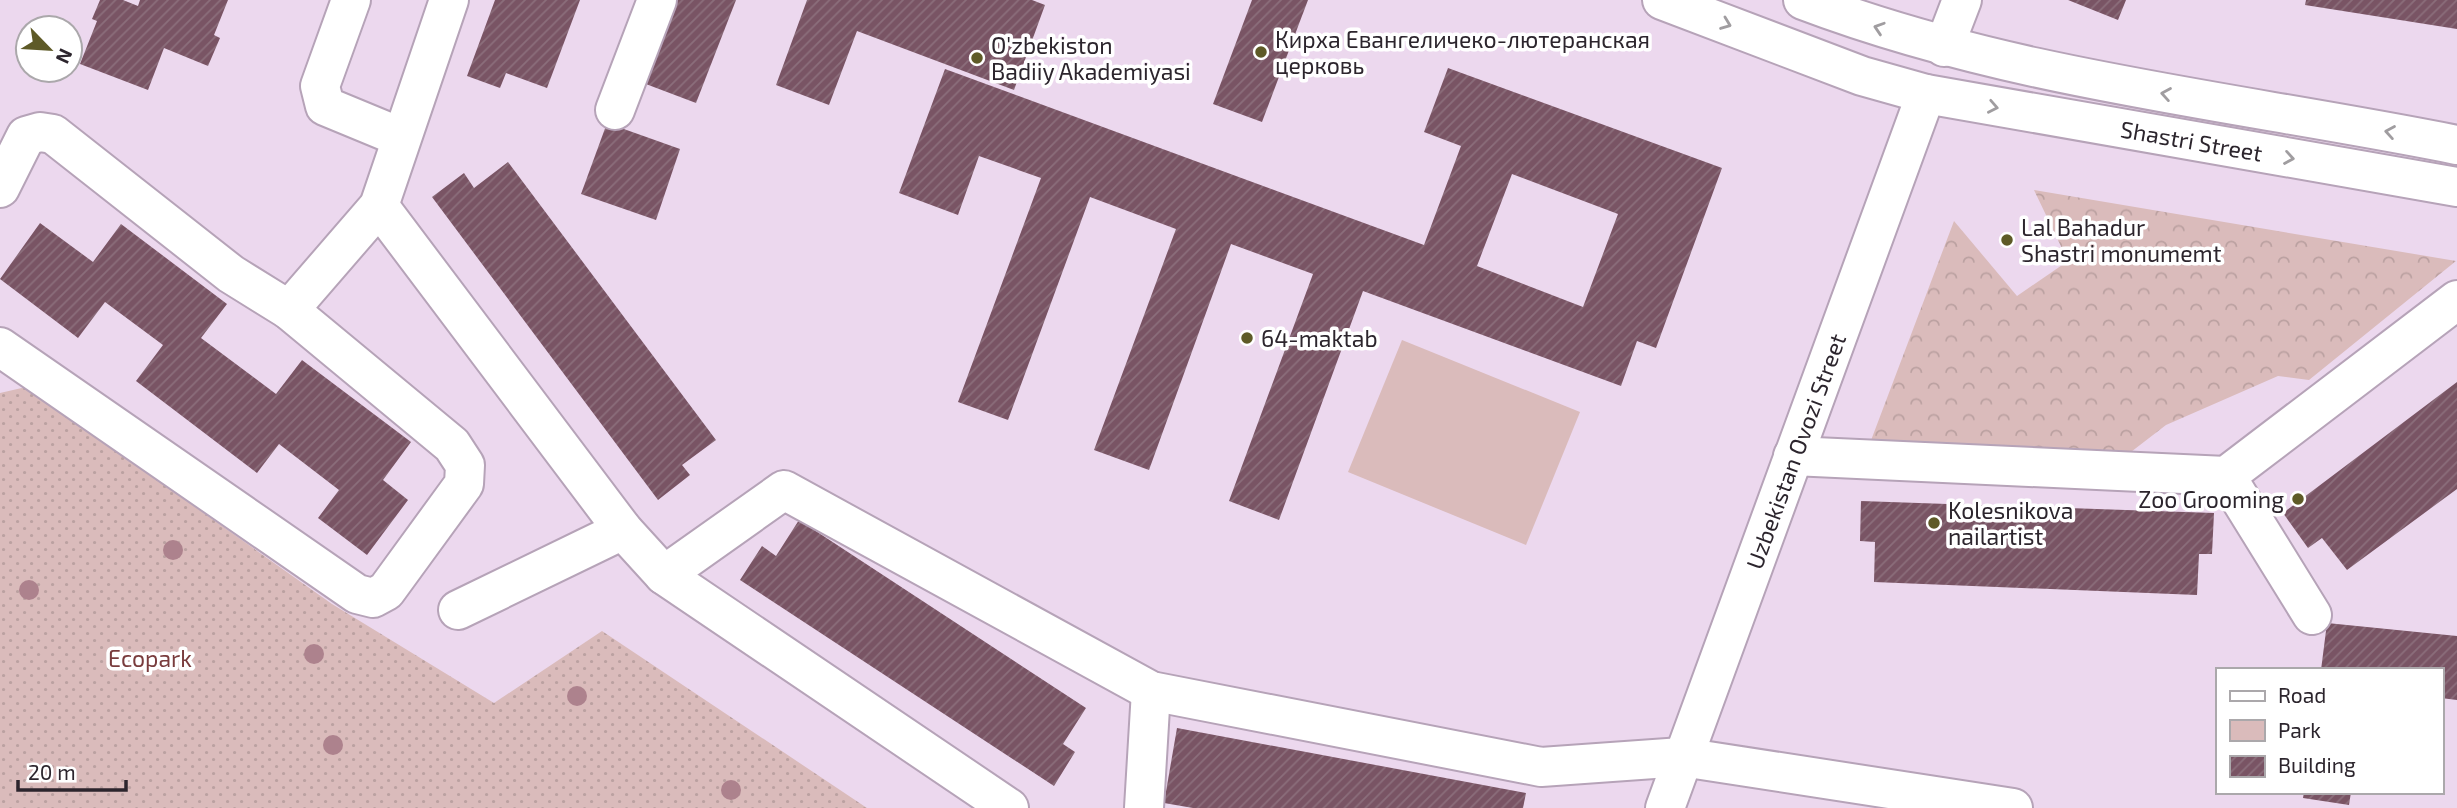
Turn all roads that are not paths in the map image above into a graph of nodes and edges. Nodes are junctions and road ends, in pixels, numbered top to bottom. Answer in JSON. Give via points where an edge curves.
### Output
{"nodes":[{"id":1,"x":351,"y":0,"type":"edge"},
{"id":2,"x":449,"y":0,"type":"edge"},
{"id":3,"x":657,"y":0,"type":"edge"},
{"id":4,"x":1662,"y":0,"type":"edge"},
{"id":5,"x":1803,"y":0,"type":"edge"},
{"id":6,"x":1962,"y":0,"type":"edge"},
{"id":7,"x":1944,"y":47,"type":"junction"},
{"id":8,"x":1926,"y":94,"type":"junction"},
{"id":9,"x":615,"y":110,"type":"dead end"},
{"id":10,"x":400,"y":137,"type":"junction"},
{"id":11,"x":2457,"y":145,"type":"edge"},
{"id":12,"x":2457,"y":187,"type":"edge"},
{"id":13,"x":0,"y":188,"type":"edge"},
{"id":14,"x":379,"y":206,"type":"junction"},
{"id":15,"x":2457,"y":300,"type":"edge"},
{"id":16,"x":289,"y":310,"type":"junction"},
{"id":17,"x":0,"y":347,"type":"edge"},
{"id":18,"x":1793,"y":456,"type":"junction"},
{"id":19,"x":2226,"y":476,"type":"junction"},
{"id":20,"x":623,"y":530,"type":"junction"},
{"id":21,"x":664,"y":575,"type":"junction"},
{"id":22,"x":458,"y":610,"type":"dead end"},
{"id":23,"x":2312,"y":615,"type":"dead end"},
{"id":24,"x":1151,"y":691,"type":"junction"},
{"id":25,"x":1682,"y":757,"type":"junction"},
{"id":26,"x":1009,"y":808,"type":"edge"},
{"id":27,"x":1144,"y":808,"type":"edge"},
{"id":28,"x":1665,"y":808,"type":"edge"},
{"id":29,"x":2013,"y":808,"type":"edge"}],
"edges":[{"from":1,"to":10,"type":"main road","via":[[320,96],[325,106]]},
{"from":2,"to":10,"type":"main road"},
{"from":3,"to":9,"type":"main road"},
{"from":4,"to":8,"type":"main road","name":"Shastri Street","one_way":true,"via":[[1863,76]]},
{"from":7,"to":5,"type":"main road","name":"Shastri Street","one_way":true},
{"from":6,"to":7,"type":"main road"},
{"from":7,"to":8,"type":"main road","name":"Uzbekistan Ovozi Street"},
{"from":11,"to":7,"type":"main road","name":"Shastri Street","one_way":true,"via":[[2068,77]]},
{"from":8,"to":12,"type":"main road","name":"Shastri Street","one_way":true},
{"from":8,"to":18,"type":"main road","name":"Uzbekistan Ovozi Street"},
{"from":10,"to":14,"type":"main road"},
{"from":13,"to":16,"type":"main road","via":[[26,136],[53,134],[231,274]]},
{"from":14,"to":16,"type":"main road"},
{"from":14,"to":20,"type":"main road"},
{"from":15,"to":19,"type":"main road"},
{"from":16,"to":17,"type":"main road","via":[[452,445],[465,465],[464,484],[386,591],[373,598],[357,594]]},
{"from":18,"to":19,"type":"main road"},
{"from":18,"to":25,"type":"main road","name":"Uzbekistan Ovozi Street"},
{"from":19,"to":23,"type":"main road"},
{"from":20,"to":21,"type":"main road"},
{"from":20,"to":22,"type":"main road"},
{"from":21,"to":24,"type":"main road","via":[[784,490]]},
{"from":21,"to":26,"type":"main road"},
{"from":24,"to":25,"type":"main road","via":[[1541,767]]},
{"from":24,"to":27,"type":"main road"},
{"from":25,"to":28,"type":"main road","name":"Uzbekistan Ovozi Street"},
{"from":25,"to":29,"type":"main road"}]}
